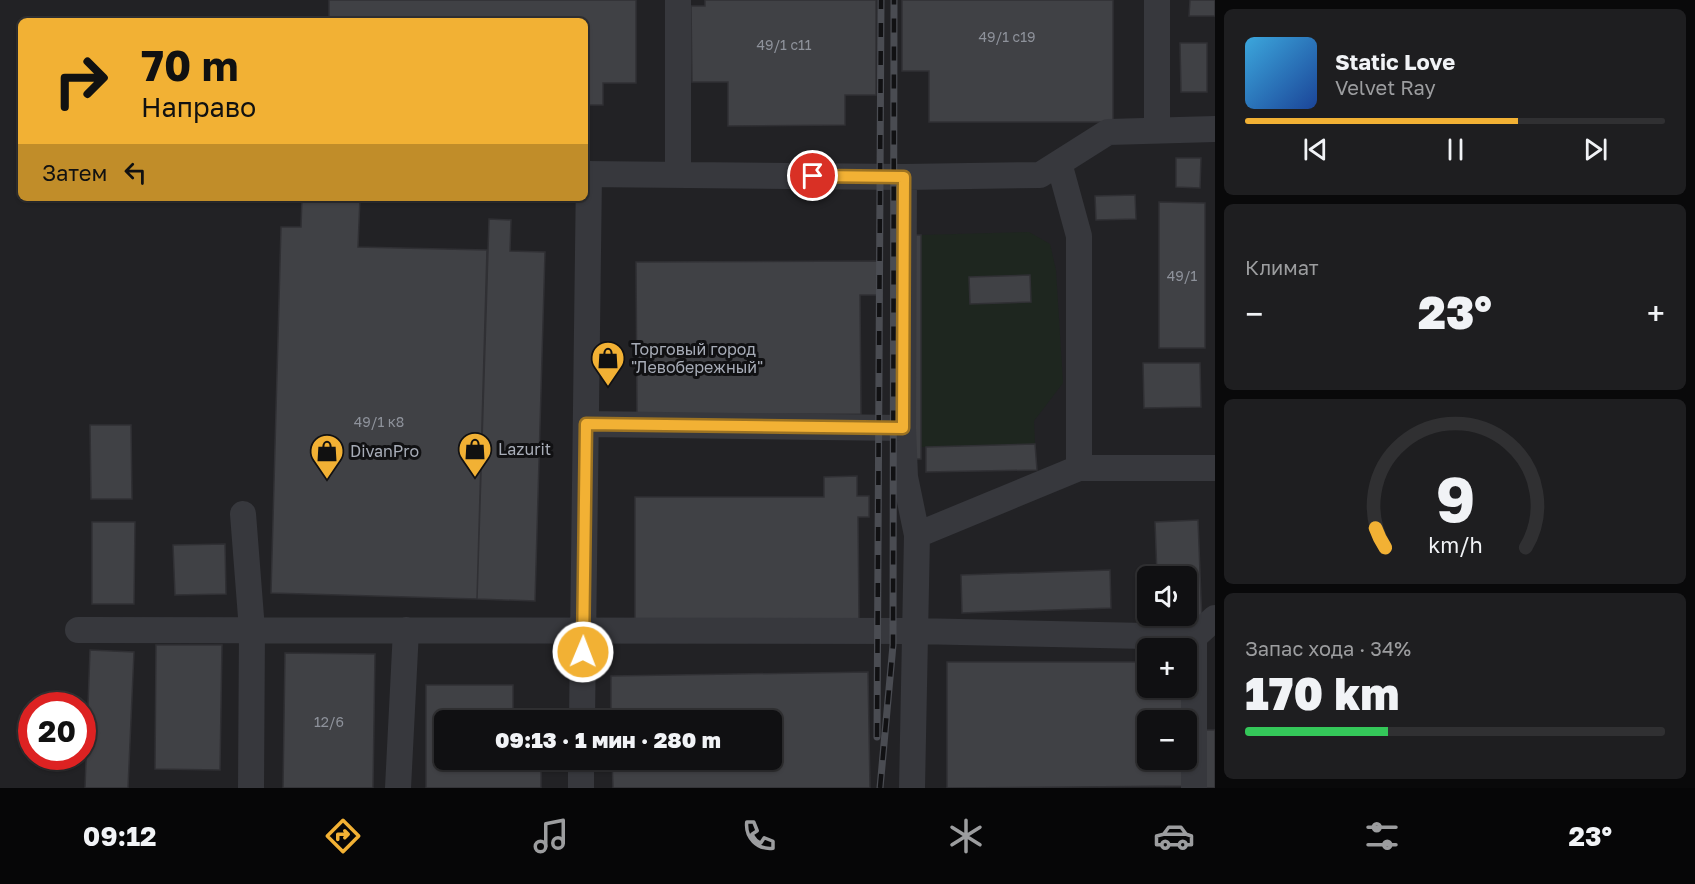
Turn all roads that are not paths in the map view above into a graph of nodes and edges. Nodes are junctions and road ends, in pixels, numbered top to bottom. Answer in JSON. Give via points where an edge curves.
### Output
{"nodes":[{"id":1,"x":678,"y":0,"type":"edge"},
{"id":2,"x":1157,"y":0,"type":"edge"},
{"id":3,"x":1215,"y":129,"type":"edge"},
{"id":4,"x":1157,"y":130,"type":"junction"},
{"id":5,"x":1059,"y":163,"type":"junction"},
{"id":6,"x":588,"y":174,"type":"edge"},
{"id":7,"x":678,"y":174,"type":"junction"},
{"id":8,"x":904,"y":177,"type":"junction"},
{"id":9,"x":587,"y":201,"type":"edge"},
{"id":10,"x":586,"y":424,"type":"junction"},
{"id":11,"x":903,"y":428,"type":"junction"},
{"id":12,"x":1079,"y":468,"type":"junction"},
{"id":13,"x":1215,"y":468,"type":"edge"},
{"id":14,"x":243,"y":514,"type":"dead end"},
{"id":15,"x":917,"y":535,"type":"junction"},
{"id":16,"x":1215,"y":618,"type":"edge"},
{"id":17,"x":78,"y":630,"type":"dead end"},
{"id":18,"x":252,"y":630,"type":"junction"},
{"id":19,"x":406,"y":630,"type":"junction"},
{"id":20,"x":583,"y":630,"type":"junction"},
{"id":21,"x":914,"y":631,"type":"junction"},
{"id":22,"x":1194,"y":637,"type":"junction"},
{"id":23,"x":582,"y":710,"type":"edge"},
{"id":24,"x":581,"y":770,"type":"edge"},
{"id":25,"x":251,"y":788,"type":"edge"},
{"id":26,"x":398,"y":788,"type":"edge"},
{"id":27,"x":581,"y":788,"type":"edge"},
{"id":28,"x":912,"y":788,"type":"edge"},
{"id":29,"x":1194,"y":788,"type":"edge"}],
"edges":[{"from":1,"to":7,"type":"lane"},
{"from":2,"to":4,"type":"lane"},
{"from":3,"to":4,"type":"lane"},
{"from":4,"to":5,"type":"lane","via":[[1108,132]]},
{"from":5,"to":8,"type":"lane","via":[[1040,175]]},
{"from":5,"to":12,"type":"lane","via":[[1079,236]]},
{"from":6,"to":7,"type":"lane"},
{"from":7,"to":8,"type":"lane"},
{"from":8,"to":11,"type":"lane"},
{"from":9,"to":10,"type":"lane"},
{"from":10,"to":11,"type":"lane"},
{"from":10,"to":20,"type":"lane"},
{"from":11,"to":15,"type":"lane","via":[[905,477]]},
{"from":12,"to":13,"type":"lane"},
{"from":12,"to":15,"type":"lane"},
{"from":14,"to":18,"type":"lane"},
{"from":15,"to":21,"type":"lane"},
{"from":16,"to":22,"type":"lane"},
{"from":17,"to":18,"type":"lane"},
{"from":18,"to":19,"type":"lane"},
{"from":18,"to":25,"type":"lane"},
{"from":19,"to":20,"type":"lane"},
{"from":19,"to":26,"type":"lane"},
{"from":20,"to":21,"type":"lane"},
{"from":20,"to":23,"type":"lane"},
{"from":21,"to":22,"type":"lane"},
{"from":21,"to":28,"type":"lane"},
{"from":22,"to":29,"type":"lane"},
{"from":24,"to":27,"type":"lane"}]}
